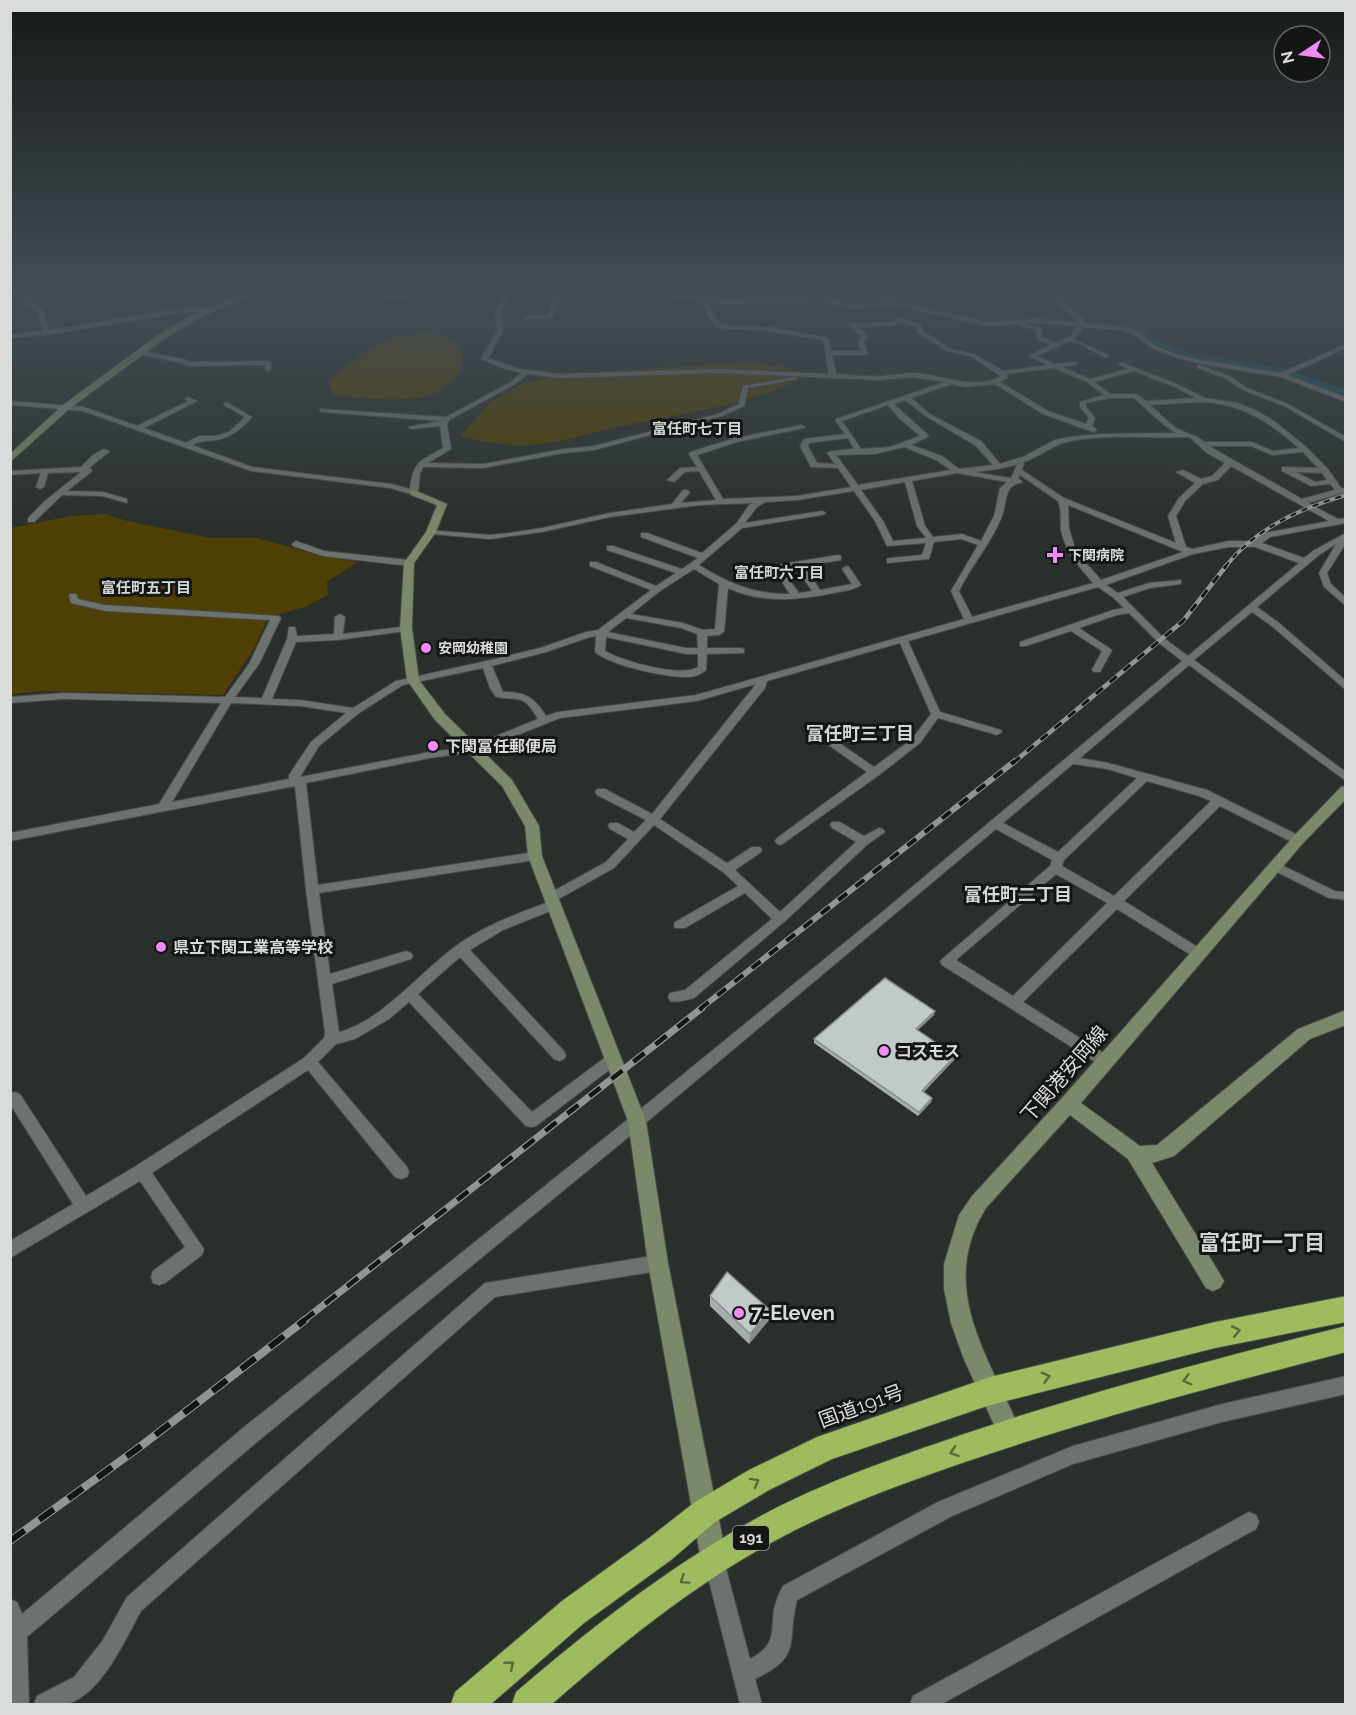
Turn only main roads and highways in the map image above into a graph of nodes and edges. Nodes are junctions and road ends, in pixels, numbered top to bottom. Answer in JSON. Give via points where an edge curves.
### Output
{"nodes":[{"id":1,"x":1346,"y":1309,"type":"edge"},
{"id":2,"x":1346,"y":1339,"type":"edge"},
{"id":3,"x":467,"y":1704,"type":"edge"},
{"id":4,"x":528,"y":1704,"type":"edge"}],
"edges":[{"from":3,"to":1,"type":"highway","name":"国道191号","one_way":true,"via":[[573,1612],[705,1512],[827,1447],[990,1391],[1215,1335]]},
{"from":2,"to":4,"type":"highway","number":"191","one_way":true,"via":[[1156,1388],[1010,1432],[831,1499],[771,1526],[714,1560],[640,1611]]}]}
